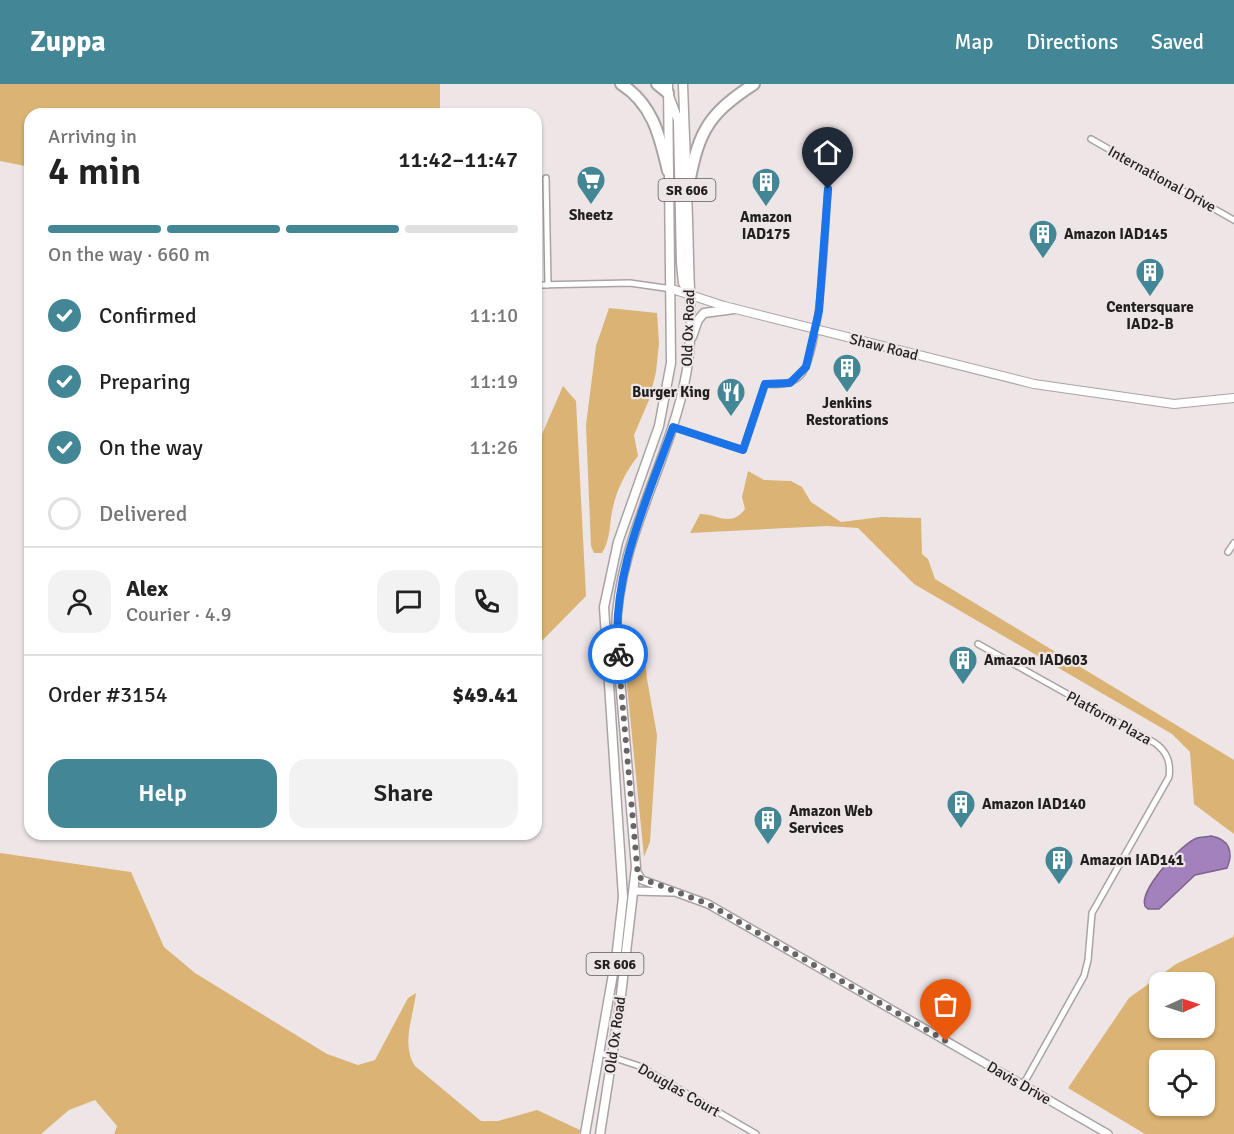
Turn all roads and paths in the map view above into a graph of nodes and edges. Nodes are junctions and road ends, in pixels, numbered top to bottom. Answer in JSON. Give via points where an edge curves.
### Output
{"nodes":[{"id":1,"x":621,"y":84,"type":"edge"},
{"id":2,"x":657,"y":84,"type":"edge"},
{"id":3,"x":683,"y":84,"type":"edge"},
{"id":4,"x":754,"y":84,"type":"edge"},
{"id":5,"x":668,"y":89,"type":"edge"},
{"id":6,"x":1091,"y":139,"type":"dead end"},
{"id":7,"x":669,"y":171,"type":"junction"},
{"id":8,"x":546,"y":178,"type":"dead end"},
{"id":9,"x":828,"y":189,"type":"dead end"},
{"id":10,"x":687,"y":193,"type":"junction"},
{"id":11,"x":1234,"y":220,"type":"edge"},
{"id":12,"x":542,"y":285,"type":"edge"},
{"id":13,"x":548,"y":285,"type":"junction"},
{"id":14,"x":672,"y":289,"type":"junction"},
{"id":15,"x":690,"y":296,"type":"junction"},
{"id":16,"x":734,"y":309,"type":"junction"},
{"id":17,"x":814,"y":330,"type":"junction"},
{"id":18,"x":689,"y":349,"type":"junction"},
{"id":19,"x":1234,"y":398,"type":"edge"},
{"id":20,"x":673,"y":427,"type":"junction"},
{"id":21,"x":1234,"y":543,"type":"edge"},
{"id":22,"x":1228,"y":552,"type":"dead end"},
{"id":23,"x":978,"y":644,"type":"dead end"},
{"id":24,"x":636,"y":868,"type":"junction"},
{"id":25,"x":623,"y":874,"type":"junction"},
{"id":26,"x":634,"y":891,"type":"junction"},
{"id":27,"x":679,"y":892,"type":"junction"},
{"id":28,"x":600,"y":1053,"type":"junction"},
{"id":29,"x":612,"y":1055,"type":"junction"},
{"id":30,"x":1023,"y":1085,"type":"junction"},
{"id":31,"x":585,"y":1134,"type":"edge"},
{"id":32,"x":600,"y":1134,"type":"edge"},
{"id":33,"x":756,"y":1134,"type":"edge"},
{"id":34,"x":1108,"y":1134,"type":"edge"}],
"edges":[{"from":1,"to":7,"type":"highway","via":[[638,98],[654,122]]},
{"from":2,"to":5,"type":"highway"},
{"from":3,"to":10,"type":"main road","name":"Old Ox Road","number":"SR 606"},
{"from":4,"to":10,"type":"highway","via":[[732,98],[705,126]]},
{"from":5,"to":7,"type":"main road","name":"Old Ox Road","number":"SR 606"},
{"from":5,"to":15,"type":"main road","via":[[678,120],[682,274]]},
{"from":6,"to":11,"type":"street","name":"International Drive"},
{"from":7,"to":14,"type":"main road","name":"Old Ox Road","number":"SR 606"},
{"from":8,"to":13,"type":"street"},
{"from":9,"to":17,"type":"street","via":[[822,290]]},
{"from":10,"to":15,"type":"main road","name":"Old Ox Road","number":"SR 606"},
{"from":12,"to":13,"type":"street","name":"Shaw Road"},
{"from":13,"to":14,"type":"street","name":"Shaw Road","via":[[630,283]]},
{"from":14,"to":15,"type":"main road","name":"Shaw Road"},
{"from":14,"to":25,"type":"main road","name":"Old Ox Road","number":"SR 606","via":[[672,346],[664,403],[618,542],[604,607]]},
{"from":15,"to":16,"type":"main road","name":"Shaw Road"},
{"from":15,"to":18,"type":"main road","name":"Old Ox Road","number":"SR 606"},
{"from":16,"to":17,"type":"main road","name":"Shaw Road"},
{"from":16,"to":18,"type":"main road","via":[[703,314],[696,323]]},
{"from":17,"to":19,"type":"main road","name":"Shaw Road","via":[[1034,384],[1174,404]]},
{"from":17,"to":20,"type":"street","via":[[801,375],[790,383],[765,384],[743,450]]},
{"from":18,"to":20,"type":"main road","name":"Old Ox Road","number":"SR 606"},
{"from":20,"to":24,"type":"main road","name":"Old Ox Road","number":"SR 606","via":[[626,563],[617,615]]},
{"from":21,"to":22,"type":"street"},
{"from":23,"to":30,"type":"street","name":"Platform Plaza","via":[[1155,743],[1165,752],[1169,765],[1169,777],[1092,913],[1084,976]]},
{"from":24,"to":26,"type":"main road","name":"Old Ox Road","number":"SR 606"},
{"from":24,"to":27,"type":"street","name":"Davis Drive","via":[[642,880]]},
{"from":25,"to":26,"type":"main road"},
{"from":25,"to":28,"type":"main road","name":"Old Ox Road","number":"SR 606","via":[[620,932]]},
{"from":26,"to":27,"type":"street","name":"Davis Drive"},
{"from":26,"to":29,"type":"main road","name":"Old Ox Road","number":"SR 606"},
{"from":27,"to":30,"type":"street","name":"Davis Drive","via":[[708,904]]},
{"from":28,"to":29,"type":"street","name":"Douglas Court"},
{"from":28,"to":31,"type":"main road","name":"Old Ox Road","number":"SR 606"},
{"from":29,"to":32,"type":"main road","name":"Old Ox Road","number":"SR 606"},
{"from":29,"to":33,"type":"street","name":"Douglas Court"},
{"from":30,"to":34,"type":"street","name":"Davis Drive"}]}
